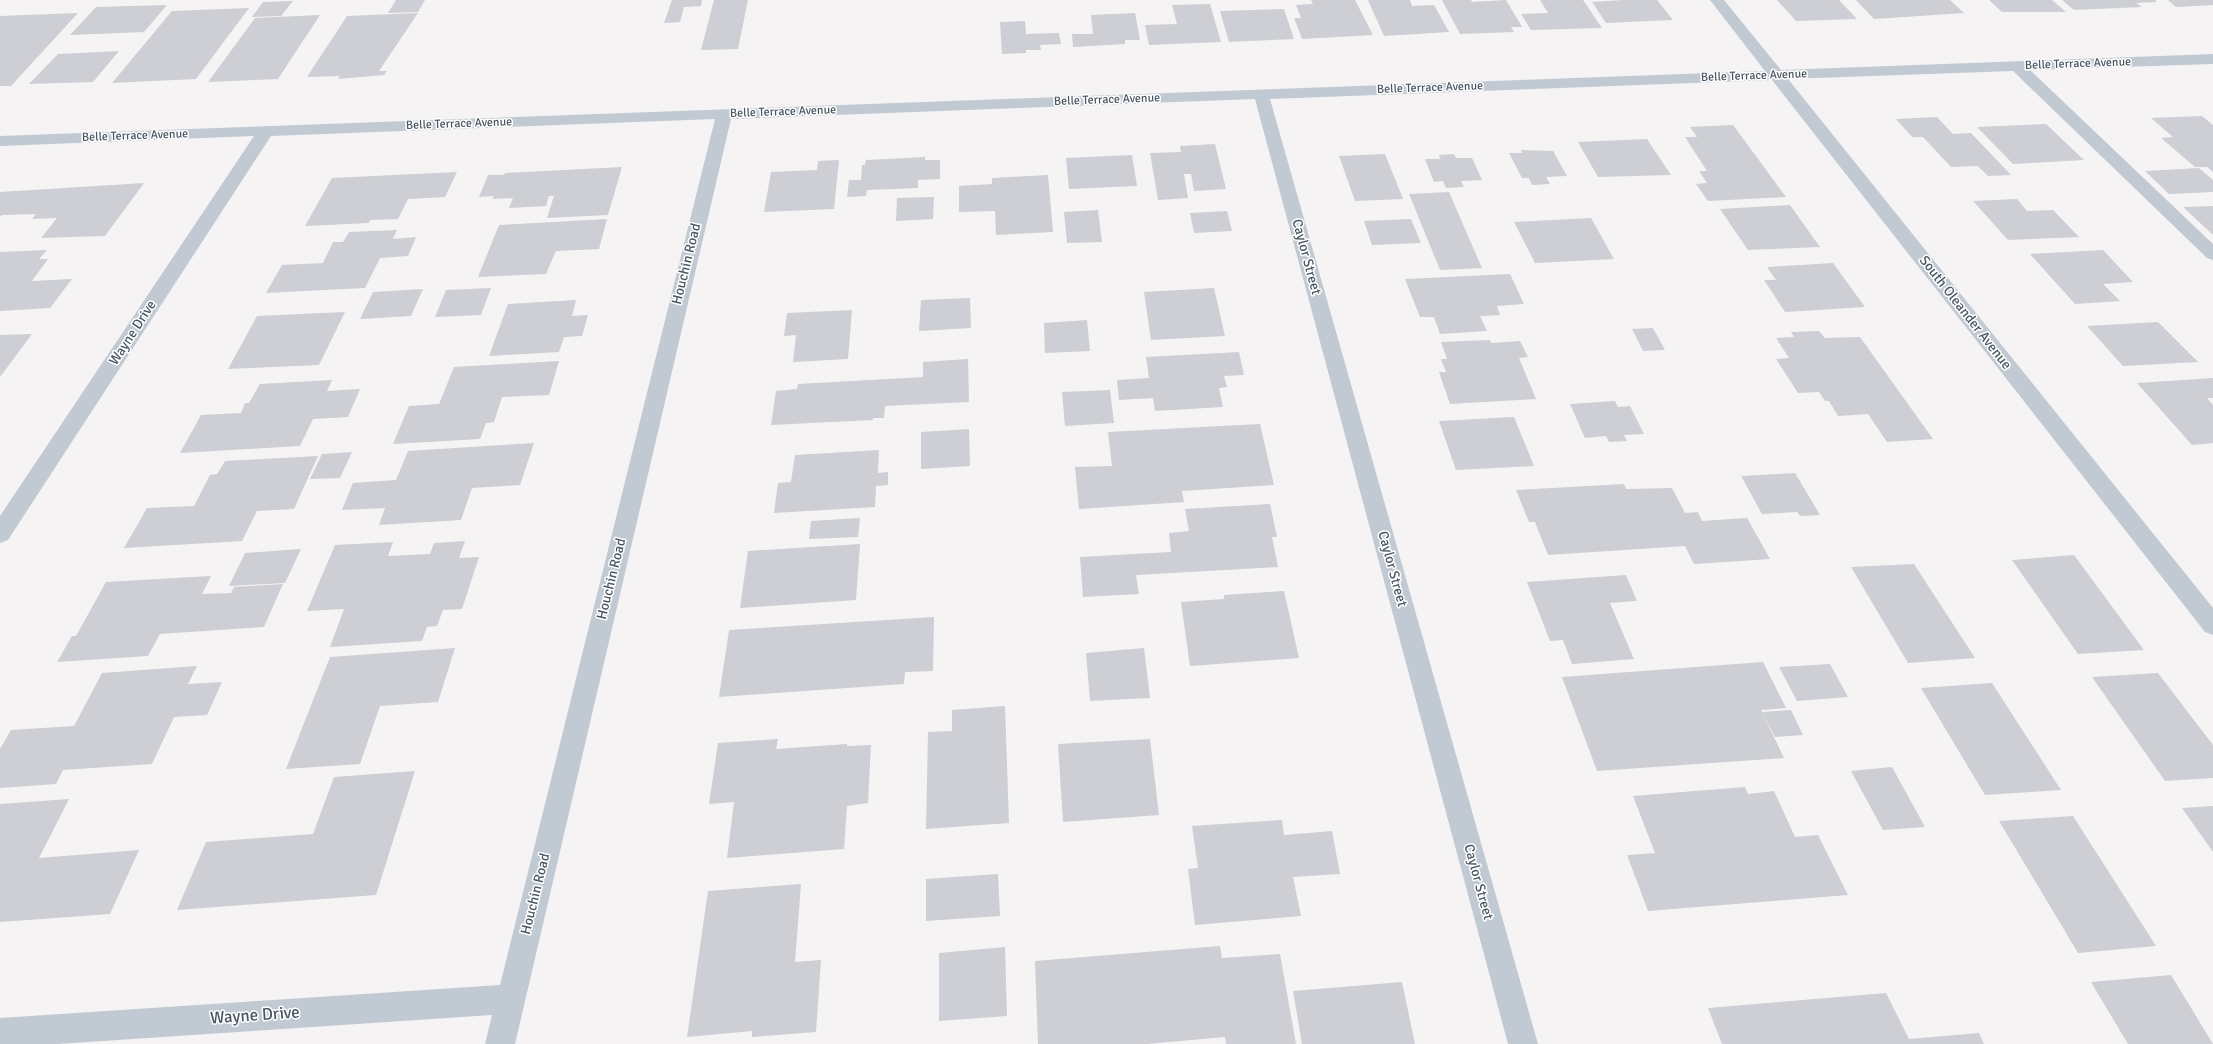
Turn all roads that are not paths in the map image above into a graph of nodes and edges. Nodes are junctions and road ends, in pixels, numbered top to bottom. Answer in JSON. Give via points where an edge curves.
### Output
{"nodes":[{"id":1,"x":1717,"y":0,"type":"edge"},
{"id":2,"x":2213,"y":59,"type":"edge"},
{"id":3,"x":2017,"y":66,"type":"junction"},
{"id":4,"x":1777,"y":75,"type":"junction"},
{"id":5,"x":1261,"y":94,"type":"junction"},
{"id":6,"x":724,"y":114,"type":"junction"},
{"id":7,"x":266,"y":131,"type":"junction"},
{"id":8,"x":0,"y":140,"type":"edge"},
{"id":9,"x":2213,"y":254,"type":"edge"},
{"id":10,"x":0,"y":534,"type":"edge"},
{"id":11,"x":2213,"y":625,"type":"edge"},
{"id":12,"x":511,"y":999,"type":"junction"},
{"id":13,"x":0,"y":1033,"type":"edge"},
{"id":14,"x":500,"y":1044,"type":"edge"},
{"id":15,"x":1523,"y":1044,"type":"edge"}],
"edges":[{"from":1,"to":4,"type":"street","name":"South Oleander Avenue"},
{"from":2,"to":3,"type":"street","name":"Belle Terrace Avenue"},
{"from":3,"to":4,"type":"street","name":"Belle Terrace Avenue"},
{"from":3,"to":9,"type":"street"},
{"from":4,"to":5,"type":"street","name":"Belle Terrace Avenue"},
{"from":4,"to":11,"type":"street","name":"South Oleander Avenue"},
{"from":5,"to":6,"type":"street","name":"Belle Terrace Avenue"},
{"from":5,"to":15,"type":"street","name":"Caylor Street"},
{"from":6,"to":7,"type":"street","name":"Belle Terrace Avenue"},
{"from":6,"to":12,"type":"street","name":"Houchin Road"},
{"from":7,"to":8,"type":"street","name":"Belle Terrace Avenue"},
{"from":7,"to":10,"type":"street","name":"Wayne Drive"},
{"from":12,"to":13,"type":"street","name":"Wayne Drive"},
{"from":12,"to":14,"type":"street","name":"Houchin Road"}]}
